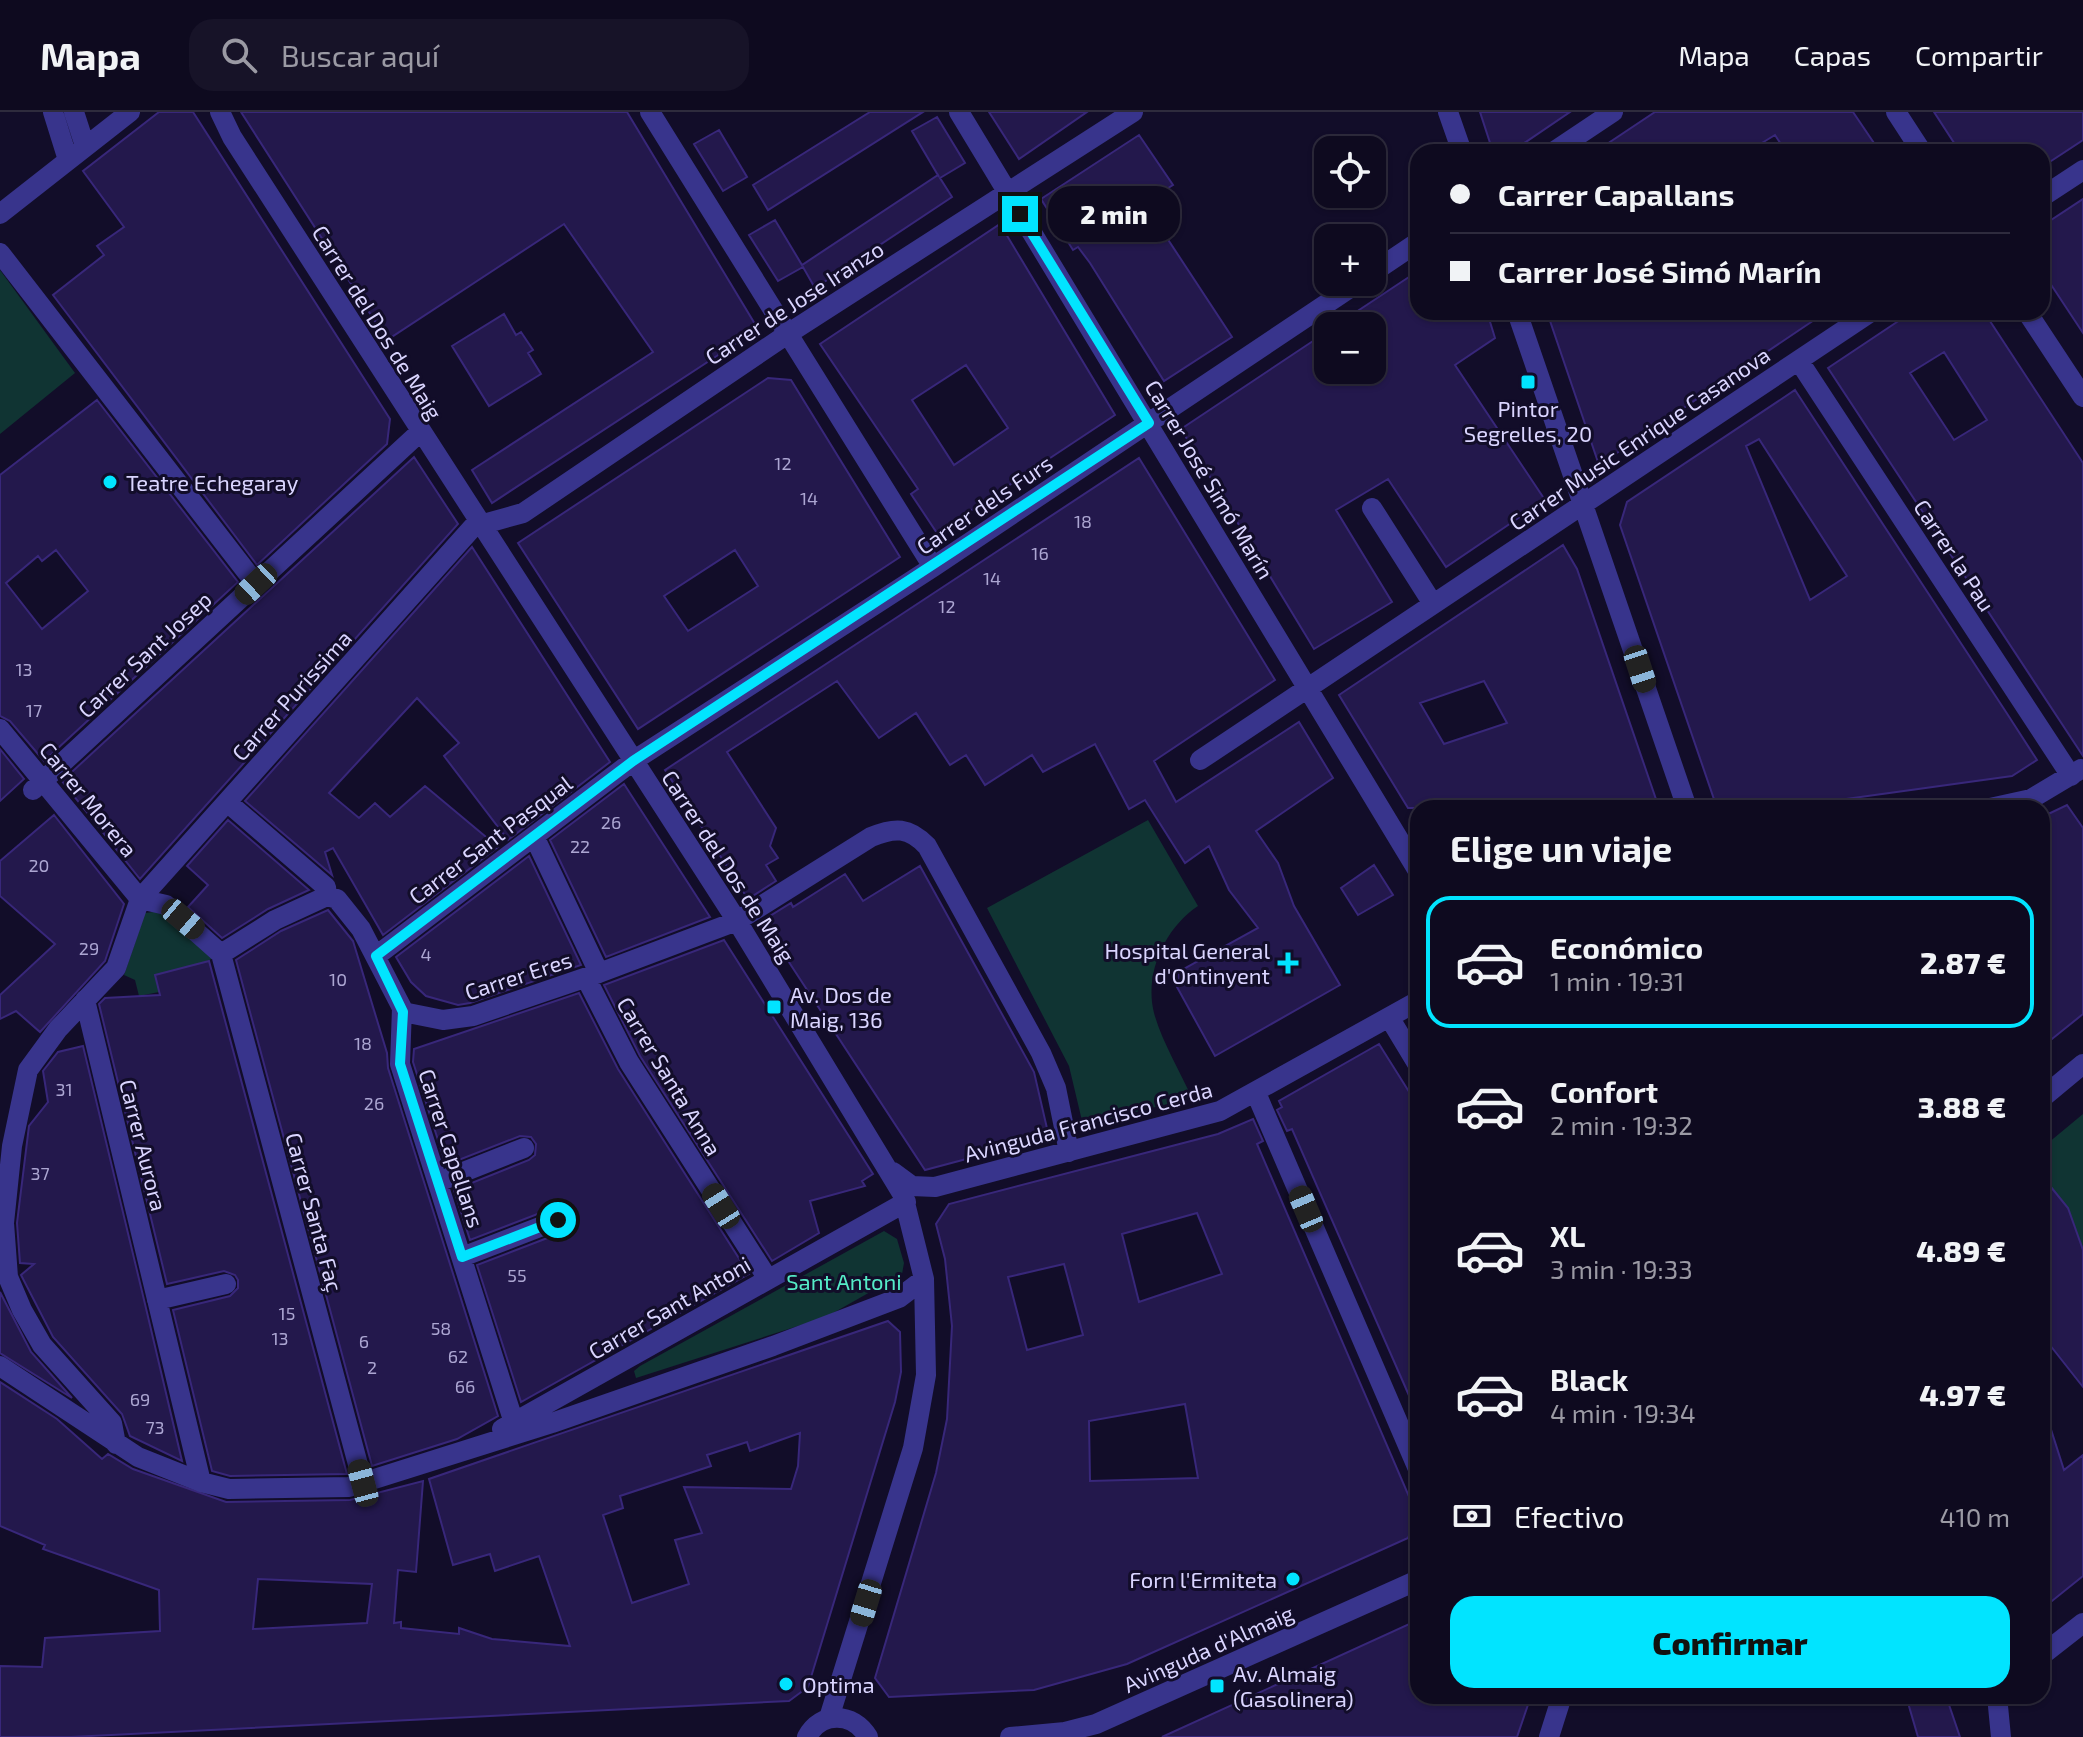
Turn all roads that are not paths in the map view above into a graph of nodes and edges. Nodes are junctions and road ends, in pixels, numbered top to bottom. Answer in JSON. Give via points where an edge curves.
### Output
{"nodes":[{"id":1,"x":53,"y":112,"type":"edge"},
{"id":2,"x":74,"y":112,"type":"edge"},
{"id":3,"x":130,"y":112,"type":"edge"},
{"id":4,"x":220,"y":112,"type":"edge"},
{"id":5,"x":650,"y":112,"type":"edge"},
{"id":6,"x":959,"y":112,"type":"edge"},
{"id":7,"x":1133,"y":112,"type":"edge"},
{"id":8,"x":1448,"y":112,"type":"edge"},
{"id":9,"x":1613,"y":112,"type":"edge"},
{"id":10,"x":1896,"y":112,"type":"edge"},
{"id":11,"x":1459,"y":144,"type":"edge"},
{"id":12,"x":1565,"y":144,"type":"edge"},
{"id":13,"x":1917,"y":144,"type":"edge"},
{"id":14,"x":85,"y":146,"type":"junction"},
{"id":15,"x":68,"y":160,"type":"junction"},
{"id":16,"x":2083,"y":170,"type":"edge"},
{"id":17,"x":1007,"y":192,"type":"junction"},
{"id":18,"x":2050,"y":192,"type":"edge"},
{"id":19,"x":1,"y":211,"type":"edge"},
{"id":20,"x":1410,"y":247,"type":"edge"},
{"id":21,"x":0,"y":253,"type":"edge"},
{"id":22,"x":1386,"y":264,"type":"edge"},
{"id":23,"x":1338,"y":296,"type":"edge"},
{"id":24,"x":1520,"y":320,"type":"edge"},
{"id":25,"x":1859,"y":320,"type":"edge"},
{"id":26,"x":2032,"y":320,"type":"edge"},
{"id":27,"x":786,"y":335,"type":"junction"},
{"id":28,"x":1799,"y":361,"type":"junction"},
{"id":29,"x":2083,"y":397,"type":"edge"},
{"id":30,"x":1149,"y":423,"type":"junction"},
{"id":31,"x":419,"y":433,"type":"junction"},
{"id":32,"x":1584,"y":503,"type":"junction"},
{"id":33,"x":1372,"y":508,"type":"dead end"},
{"id":34,"x":479,"y":524,"type":"junction"},
{"id":35,"x":933,"y":567,"type":"junction"},
{"id":36,"x":256,"y":584,"type":"junction"},
{"id":37,"x":1433,"y":604,"type":"junction"},
{"id":38,"x":1308,"y":688,"type":"junction"},
{"id":39,"x":0,"y":729,"type":"edge"},
{"id":40,"x":1200,"y":760,"type":"dead end"},
{"id":41,"x":633,"y":761,"type":"junction"},
{"id":42,"x":2077,"y":772,"type":"edge"},
{"id":43,"x":38,"y":785,"type":"junction"},
{"id":44,"x":1684,"y":800,"type":"edge"},
{"id":45,"x":2026,"y":800,"type":"edge"},
{"id":46,"x":227,"y":802,"type":"junction"},
{"id":47,"x":534,"y":836,"type":"junction"},
{"id":48,"x":1410,"y":858,"type":"edge"},
{"id":49,"x":332,"y":897,"type":"junction"},
{"id":50,"x":140,"y":899,"type":"junction"},
{"id":51,"x":737,"y":921,"type":"junction"},
{"id":52,"x":221,"y":954,"type":"junction"},
{"id":53,"x":376,"y":956,"type":"junction"},
{"id":54,"x":592,"y":975,"type":"junction"},
{"id":55,"x":85,"y":1000,"type":"junction"},
{"id":56,"x":1410,"y":1005,"type":"edge"},
{"id":57,"x":403,"y":1012,"type":"junction"},
{"id":58,"x":1389,"y":1017,"type":"junction"},
{"id":59,"x":1410,"y":1052,"type":"edge"},
{"id":60,"x":2083,"y":1064,"type":"edge"},
{"id":61,"x":2050,"y":1091,"type":"edge"},
{"id":62,"x":1256,"y":1093,"type":"junction"},
{"id":63,"x":524,"y":1148,"type":"dead end"},
{"id":64,"x":1069,"y":1152,"type":"junction"},
{"id":65,"x":893,"y":1172,"type":"junction"},
{"id":66,"x":438,"y":1182,"type":"junction"},
{"id":67,"x":935,"y":1187,"type":"junction"},
{"id":68,"x":908,"y":1210,"type":"junction"},
{"id":69,"x":558,"y":1220,"type":"dead end"},
{"id":70,"x":462,"y":1257,"type":"junction"},
{"id":71,"x":768,"y":1279,"type":"junction"},
{"id":72,"x":924,"y":1279,"type":"junction"},
{"id":73,"x":226,"y":1284,"type":"dead end"},
{"id":74,"x":157,"y":1300,"type":"junction"},
{"id":75,"x":0,"y":1366,"type":"edge"},
{"id":76,"x":514,"y":1423,"type":"junction"},
{"id":77,"x":116,"y":1444,"type":"junction"},
{"id":78,"x":1410,"y":1450,"type":"edge"},
{"id":79,"x":456,"y":1453,"type":"junction"},
{"id":80,"x":201,"y":1482,"type":"junction"},
{"id":81,"x":363,"y":1483,"type":"junction"},
{"id":82,"x":1410,"y":1584,"type":"edge"},
{"id":83,"x":2083,"y":1623,"type":"edge"},
{"id":84,"x":2050,"y":1649,"type":"edge"},
{"id":85,"x":1559,"y":1704,"type":"edge"},
{"id":86,"x":1998,"y":1704,"type":"edge"},
{"id":87,"x":829,"y":1718,"type":"junction"},
{"id":88,"x":1081,"y":1733,"type":"edge"},
{"id":89,"x":807,"y":1737,"type":"edge"},
{"id":90,"x":868,"y":1737,"type":"edge"},
{"id":91,"x":1010,"y":1737,"type":"edge"},
{"id":92,"x":1549,"y":1737,"type":"edge"},
{"id":93,"x":2001,"y":1737,"type":"edge"}],
"edges":[{"from":1,"to":15,"type":"street"},
{"from":2,"to":14,"type":"street"},
{"from":3,"to":14,"type":"street"},
{"from":4,"to":31,"type":"street","name":"Carrer del Dos de Maig"},
{"from":5,"to":27,"type":"street"},
{"from":6,"to":17,"type":"street","name":"Carrer José Simó Marín"},
{"from":7,"to":17,"type":"street","name":"Carrer de Jose Iranzo"},
{"from":8,"to":11,"type":"street"},
{"from":9,"to":12,"type":"street"},
{"from":10,"to":13,"type":"street"},
{"from":14,"to":15,"type":"street"},
{"from":15,"to":19,"type":"street"},
{"from":16,"to":18,"type":"street"},
{"from":17,"to":27,"type":"street","name":"Carrer de Jose Iranzo"},
{"from":17,"to":30,"type":"street","name":"Carrer José Simó Marín"},
{"from":20,"to":22,"type":"street"},
{"from":21,"to":36,"type":"street"},
{"from":23,"to":30,"type":"street","name":"Carrer dels Furs"},
{"from":24,"to":32,"type":"street"},
{"from":25,"to":28,"type":"street","name":"Carrer Music Enrique Casanova"},
{"from":26,"to":29,"type":"street"},
{"from":27,"to":34,"type":"street","name":"Carrer de Jose Iranzo","via":[[523,513]]},
{"from":27,"to":35,"type":"street"},
{"from":28,"to":32,"type":"street","name":"Carrer Music Enrique Casanova"},
{"from":28,"to":42,"type":"street","name":"Carrer la Pau"},
{"from":30,"to":35,"type":"street","name":"Carrer dels Furs"},
{"from":30,"to":38,"type":"street","name":"Carrer José Simó Marín"},
{"from":31,"to":34,"type":"street","name":"Carrer del Dos de Maig"},
{"from":31,"to":36,"type":"street","name":"Carrer Sant Josep"},
{"from":32,"to":37,"type":"street","name":"Carrer Music Enrique Casanova"},
{"from":32,"to":44,"type":"street"},
{"from":33,"to":37,"type":"street"},
{"from":34,"to":41,"type":"street","name":"Carrer del Dos de Maig"},
{"from":34,"to":46,"type":"street","name":"Carrer Purissima"},
{"from":35,"to":41,"type":"street","name":"Carrer dels Furs"},
{"from":36,"to":43,"type":"street","name":"Carrer Sant Josep"},
{"from":37,"to":38,"type":"street","name":"Carrer Music Enrique Casanova"},
{"from":38,"to":40,"type":"street","name":"Carrer Music Enrique Casanova"},
{"from":38,"to":48,"type":"street","name":"Carrer José Simó Marín"},
{"from":39,"to":43,"type":"street","name":"Carrer Morera"},
{"from":41,"to":47,"type":"street","name":"Carrer Sant Pasqual"},
{"from":41,"to":51,"type":"street","name":"Carrer del Dos de Maig"},
{"from":42,"to":45,"type":"street"},
{"from":43,"to":50,"type":"street","name":"Carrer Morera"},
{"from":46,"to":49,"type":"street","name":"Carrer Capellans"},
{"from":46,"to":50,"type":"street","name":"Carrer Purissima"},
{"from":47,"to":53,"type":"street","name":"Carrer Sant Pasqual"},
{"from":47,"to":54,"type":"street","name":"Carrer Eres"},
{"from":49,"to":52,"type":"street","via":[[300,906]]},
{"from":49,"to":53,"type":"street","name":"Carrer Capellans"},
{"from":50,"to":52,"type":"street","via":[[166,905]]},
{"from":50,"to":55,"type":"street","via":[[116,968]]},
{"from":51,"to":54,"type":"street","name":"Carrer Eres"},
{"from":51,"to":64,"type":"street","name":"Carrer Eres","via":[[884,832],[908,830],[927,846],[1045,1061]]},
{"from":51,"to":65,"type":"street","name":"Carrer del Dos de Maig"},
{"from":52,"to":81,"type":"street","name":"Carrer Santa Faç"},
{"from":53,"to":57,"type":"street","name":"Carrer Capellans"},
{"from":54,"to":57,"type":"street","name":"Carrer Eres","via":[[456,1019]]},
{"from":54,"to":71,"type":"street","name":"Carrer Santa Anna","via":[[629,1062]]},
{"from":55,"to":74,"type":"street","name":"Carrer Aurora"},
{"from":55,"to":77,"type":"street","via":[[34,1058],[23,1086],[4,1223],[8,1277],[36,1335],[112,1423]]},
{"from":56,"to":58,"type":"street","name":"Avinguda Francisco Cerda"},
{"from":57,"to":66,"type":"street","name":"Carrer Capellans","via":[[400,1064]]},
{"from":58,"to":59,"type":"street"},
{"from":58,"to":62,"type":"street","name":"Avinguda Francisco Cerda"},
{"from":60,"to":61,"type":"street"},
{"from":62,"to":64,"type":"street","name":"Avinguda Francisco Cerda","via":[[1220,1111]]},
{"from":62,"to":78,"type":"street"},
{"from":63,"to":66,"type":"street"},
{"from":64,"to":67,"type":"street","name":"Avinguda Francisco Cerda"},
{"from":65,"to":67,"type":"street","via":[[912,1186]]},
{"from":65,"to":68,"type":"street","name":"Carrer del Dos de Maig"},
{"from":66,"to":70,"type":"street","name":"Carrer Capellans"},
{"from":67,"to":68,"type":"street"},
{"from":68,"to":71,"type":"street","name":"Carrer Sant Antoni"},
{"from":68,"to":72,"type":"street","name":"Carrer del Dos de Maig"},
{"from":69,"to":70,"type":"street"},
{"from":70,"to":76,"type":"street","name":"Carrer Capellans"},
{"from":71,"to":76,"type":"street","name":"Carrer Sant Antoni"},
{"from":72,"to":79,"type":"street","name":"Carrer Sant Antoni","via":[[899,1298],[786,1341]]},
{"from":72,"to":87,"type":"street","name":"Carrer del Dos de Maig","via":[[927,1356],[915,1438]]},
{"from":73,"to":74,"type":"street"},
{"from":74,"to":80,"type":"street","name":"Carrer Aurora"},
{"from":75,"to":77,"type":"street","name":"Carrer Sant Antoni"},
{"from":76,"to":79,"type":"street","name":"Carrer Sant Antoni"},
{"from":77,"to":80,"type":"street","name":"Carrer Sant Antoni"},
{"from":79,"to":81,"type":"street","name":"Carrer Sant Antoni"},
{"from":80,"to":81,"type":"street","name":"Carrer Sant Antoni","via":[[229,1489]]},
{"from":82,"to":88,"type":"street","name":"Avinguda d'Almaig"},
{"from":83,"to":84,"type":"street"},
{"from":85,"to":92,"type":"street"},
{"from":86,"to":93,"type":"street"},
{"from":87,"to":89,"type":"street"},
{"from":87,"to":90,"type":"street","via":[[851,1719]]},
{"from":88,"to":91,"type":"street","name":"Avinguda d'Almaig"}]}
